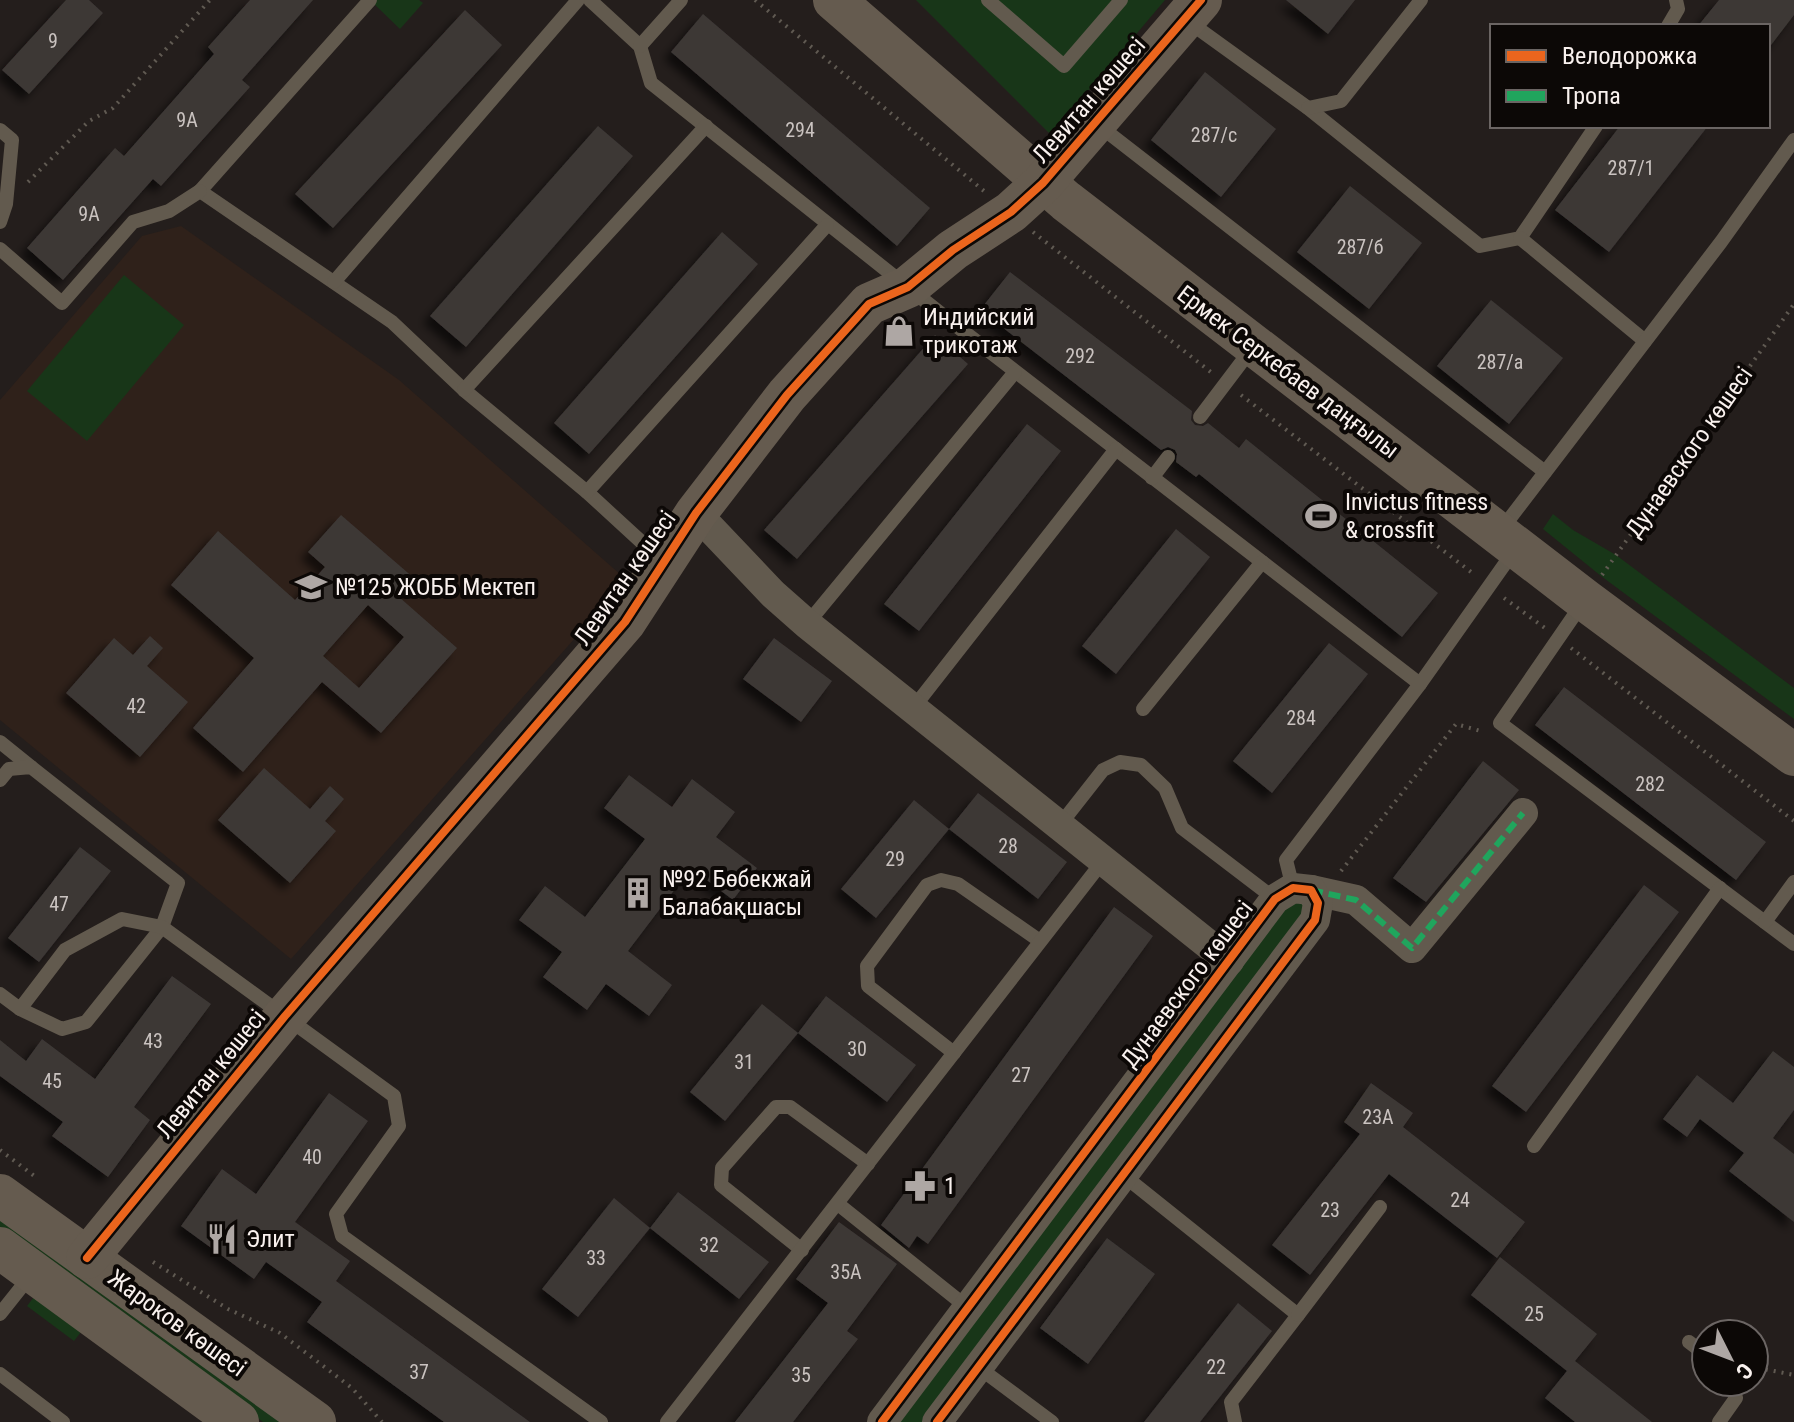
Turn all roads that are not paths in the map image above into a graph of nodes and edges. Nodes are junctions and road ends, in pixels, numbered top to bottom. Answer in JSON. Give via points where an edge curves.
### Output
{"nodes":[{"id":1,"x":370,"y":0,"type":"edge"},
{"id":2,"x":578,"y":0,"type":"edge"},
{"id":3,"x":590,"y":0,"type":"edge"},
{"id":4,"x":681,"y":0,"type":"edge"},
{"id":5,"x":834,"y":0,"type":"edge"},
{"id":6,"x":988,"y":0,"type":"edge"},
{"id":7,"x":1121,"y":0,"type":"edge"},
{"id":8,"x":1421,"y":0,"type":"edge"},
{"id":9,"x":1676,"y":0,"type":"edge"},
{"id":10,"x":1193,"y":9,"type":"edge"},
{"id":11,"x":1669,"y":24,"type":"edge"},
{"id":12,"x":640,"y":46,"type":"junction"},
{"id":13,"x":1308,"y":108,"type":"junction"},
{"id":14,"x":1095,"y":123,"type":"junction"},
{"id":15,"x":706,"y":126,"type":"junction"},
{"id":16,"x":1595,"y":128,"type":"edge"},
{"id":17,"x":0,"y":130,"type":"edge"},
{"id":18,"x":1794,"y":140,"type":"edge"},
{"id":19,"x":1043,"y":183,"type":"junction"},
{"id":20,"x":200,"y":191,"type":"junction"},
{"id":21,"x":0,"y":222,"type":"edge"},
{"id":22,"x":827,"y":225,"type":"junction"},
{"id":23,"x":1520,"y":238,"type":"junction"},
{"id":24,"x":0,"y":249,"type":"edge"},
{"id":25,"x":334,"y":282,"type":"junction"},
{"id":26,"x":908,"y":287,"type":"junction"},
{"id":27,"x":1645,"y":341,"type":"junction"},
{"id":28,"x":1254,"y":347,"type":"junction"},
{"id":29,"x":1015,"y":372,"type":"junction"},
{"id":30,"x":464,"y":390,"type":"junction"},
{"id":31,"x":1200,"y":417,"type":"dead end"},
{"id":32,"x":1116,"y":449,"type":"junction"},
{"id":33,"x":1168,"y":457,"type":"dead end"},
{"id":34,"x":1545,"y":472,"type":"junction"},
{"id":35,"x":1152,"y":478,"type":"junction"},
{"id":36,"x":587,"y":492,"type":"junction"},
{"id":37,"x":696,"y":513,"type":"junction"},
{"id":38,"x":1508,"y":540,"type":"junction"},
{"id":39,"x":663,"y":562,"type":"junction"},
{"id":40,"x":1262,"y":562,"type":"junction"},
{"id":41,"x":1585,"y":600,"type":"junction"},
{"id":42,"x":807,"y":624,"type":"junction"},
{"id":43,"x":1420,"y":684,"type":"junction"},
{"id":44,"x":914,"y":707,"type":"junction"},
{"id":45,"x":1143,"y":709,"type":"dead end"},
{"id":46,"x":0,"y":742,"type":"edge"},
{"id":47,"x":1794,"y":755,"type":"edge"},
{"id":48,"x":31,"y":767,"type":"junction"},
{"id":49,"x":0,"y":780,"type":"edge"},
{"id":50,"x":1523,"y":813,"type":"dead end"},
{"id":51,"x":1059,"y":826,"type":"junction"},
{"id":52,"x":1103,"y":861,"type":"junction"},
{"id":53,"x":1794,"y":882,"type":"edge"},
{"id":54,"x":1720,"y":888,"type":"junction"},
{"id":55,"x":1303,"y":890,"type":"junction"},
{"id":56,"x":1765,"y":922,"type":"junction"},
{"id":57,"x":162,"y":927,"type":"junction"},
{"id":58,"x":1040,"y":941,"type":"junction"},
{"id":59,"x":1794,"y":944,"type":"edge"},
{"id":60,"x":1229,"y":961,"type":"junction"},
{"id":61,"x":0,"y":994,"type":"edge"},
{"id":62,"x":20,"y":1009,"type":"junction"},
{"id":63,"x":285,"y":1016,"type":"junction"},
{"id":64,"x":954,"y":1053,"type":"junction"},
{"id":65,"x":1534,"y":1146,"type":"dead end"},
{"id":66,"x":868,"y":1164,"type":"junction"},
{"id":67,"x":1123,"y":1175,"type":"junction"},
{"id":68,"x":0,"y":1195,"type":"edge"},
{"id":69,"x":838,"y":1204,"type":"junction"},
{"id":70,"x":1380,"y":1207,"type":"dead end"},
{"id":71,"x":0,"y":1248,"type":"edge"},
{"id":72,"x":802,"y":1250,"type":"junction"},
{"id":73,"x":87,"y":1258,"type":"junction"},
{"id":74,"x":33,"y":1271,"type":"junction"},
{"id":75,"x":968,"y":1308,"type":"junction"},
{"id":76,"x":0,"y":1314,"type":"edge"},
{"id":77,"x":1298,"y":1315,"type":"junction"},
{"id":78,"x":978,"y":1367,"type":"junction"},
{"id":79,"x":0,"y":1374,"type":"edge"},
{"id":80,"x":1736,"y":1398,"type":"edge"},
{"id":81,"x":63,"y":1422,"type":"edge"},
{"id":82,"x":238,"y":1422,"type":"edge"},
{"id":83,"x":315,"y":1422,"type":"edge"},
{"id":84,"x":601,"y":1422,"type":"edge"},
{"id":85,"x":667,"y":1422,"type":"edge"},
{"id":86,"x":882,"y":1422,"type":"edge"},
{"id":87,"x":937,"y":1422,"type":"edge"},
{"id":88,"x":1052,"y":1422,"type":"edge"},
{"id":89,"x":1235,"y":1422,"type":"edge"},
{"id":90,"x":1719,"y":1422,"type":"edge"}],
"edges":[{"from":1,"to":20,"type":"lane"},
{"from":2,"to":25,"type":"lane"},
{"from":3,"to":12,"type":"lane"},
{"from":4,"to":12,"type":"lane"},
{"from":5,"to":19,"type":"street","name":"Ермек Серкебаев даңғылы"},
{"from":6,"to":7,"type":"lane","via":[[1064,66]]},
{"from":8,"to":13,"type":"lane","via":[[1341,101]]},
{"from":9,"to":11,"type":"lane","via":[[1678,9]]},
{"from":10,"to":13,"type":"lane"},
{"from":10,"to":14,"type":"street","name":"Левитан көшесі"},
{"from":12,"to":15,"type":"lane","via":[[651,83]]},
{"from":13,"to":23,"type":"lane","via":[[1480,246]]},
{"from":14,"to":19,"type":"street","name":"Левитан көшесі"},
{"from":14,"to":34,"type":"lane"},
{"from":15,"to":22,"type":"lane"},
{"from":15,"to":30,"type":"lane"},
{"from":16,"to":23,"type":"lane"},
{"from":17,"to":21,"type":"lane","via":[[12,140]]},
{"from":18,"to":27,"type":"lane"},
{"from":19,"to":26,"type":"street","name":"Левитан көшесі"},
{"from":19,"to":28,"type":"street","name":"Ермек Серкебаев даңғылы"},
{"from":20,"to":24,"type":"lane","via":[[169,211],[133,222],[62,303]]},
{"from":20,"to":25,"type":"lane"},
{"from":22,"to":26,"type":"lane"},
{"from":22,"to":36,"type":"lane"},
{"from":23,"to":27,"type":"lane"},
{"from":25,"to":30,"type":"lane","via":[[392,322]]},
{"from":26,"to":29,"type":"lane"},
{"from":26,"to":37,"type":"street","name":"Левитан көшесі","via":[[869,304],[787,395]]},
{"from":27,"to":34,"type":"lane"},
{"from":28,"to":31,"type":"lane"},
{"from":28,"to":38,"type":"street","name":"Ермек Серкебаев даңғылы"},
{"from":29,"to":32,"type":"lane"},
{"from":29,"to":42,"type":"lane"},
{"from":30,"to":36,"type":"lane"},
{"from":32,"to":35,"type":"lane"},
{"from":32,"to":44,"type":"lane"},
{"from":33,"to":35,"type":"lane"},
{"from":34,"to":38,"type":"lane"},
{"from":35,"to":40,"type":"lane"},
{"from":36,"to":39,"type":"lane"},
{"from":37,"to":39,"type":"street","name":"Левитан көшесі"},
{"from":37,"to":42,"type":"street"},
{"from":38,"to":41,"type":"street","name":"Ермек Серкебаев даңғылы"},
{"from":38,"to":43,"type":"lane","via":[[1489,586]]},
{"from":39,"to":63,"type":"street","name":"Левитан көшесі","via":[[625,622]]},
{"from":40,"to":43,"type":"lane"},
{"from":40,"to":45,"type":"lane"},
{"from":41,"to":47,"type":"street","name":"Ермек Серкебаев даңғылы"},
{"from":41,"to":54,"type":"lane","via":[[1500,723]]},
{"from":42,"to":44,"type":"street"},
{"from":43,"to":55,"type":"lane","via":[[1286,860]]},
{"from":44,"to":51,"type":"street"},
{"from":46,"to":48,"type":"lane"},
{"from":48,"to":49,"type":"lane","via":[[9,769]]},
{"from":48,"to":57,"type":"lane","via":[[178,883]]},
{"from":50,"to":55,"type":"street","via":[[1412,948],[1356,900]]},
{"from":51,"to":52,"type":"street"},
{"from":51,"to":55,"type":"lane","via":[[1103,770],[1120,762],[1141,765],[1165,788],[1182,828]]},
{"from":52,"to":58,"type":"lane"},
{"from":52,"to":60,"type":"street"},
{"from":53,"to":56,"type":"lane"},
{"from":54,"to":56,"type":"lane"},
{"from":54,"to":65,"type":"lane"},
{"from":55,"to":60,"type":"street","name":"Дунаевского көшесі"},
{"from":55,"to":67,"type":"street","via":[[1318,903],[1315,920]]},
{"from":56,"to":59,"type":"lane"},
{"from":57,"to":62,"type":"lane","via":[[122,919],[65,950]]},
{"from":57,"to":62,"type":"lane","via":[[86,1022],[62,1029]]},
{"from":57,"to":63,"type":"lane"},
{"from":58,"to":64,"type":"lane"},
{"from":58,"to":64,"type":"lane","via":[[958,884],[941,880],[927,885],[867,966],[868,986]]},
{"from":60,"to":75,"type":"street","name":"Дунаевского көшесі"},
{"from":61,"to":62,"type":"lane"},
{"from":63,"to":73,"type":"street","name":"Левитан көшесі"},
{"from":63,"to":84,"type":"lane","via":[[394,1096],[399,1126],[336,1214],[342,1236]]},
{"from":64,"to":66,"type":"lane"},
{"from":66,"to":69,"type":"lane"},
{"from":66,"to":72,"type":"lane","via":[[790,1107],[776,1107],[722,1168],[721,1185]]},
{"from":67,"to":77,"type":"lane"},
{"from":67,"to":78,"type":"street"},
{"from":68,"to":73,"type":"street","name":"Жароков көшесі"},
{"from":69,"to":72,"type":"lane"},
{"from":69,"to":75,"type":"lane"},
{"from":70,"to":77,"type":"lane"},
{"from":71,"to":74,"type":"street","name":"Жароков көшесі"},
{"from":72,"to":85,"type":"lane"},
{"from":73,"to":83,"type":"street","name":"Жароков көшесі"},
{"from":74,"to":76,"type":"lane"},
{"from":74,"to":82,"type":"street","name":"Жароков көшесі"},
{"from":75,"to":86,"type":"street","name":"Дунаевского көшесі"},
{"from":77,"to":89,"type":"lane","via":[[1231,1402]]},
{"from":78,"to":87,"type":"street"},
{"from":78,"to":88,"type":"lane"},
{"from":79,"to":81,"type":"lane"},
{"from":80,"to":90,"type":"lane"}]}
